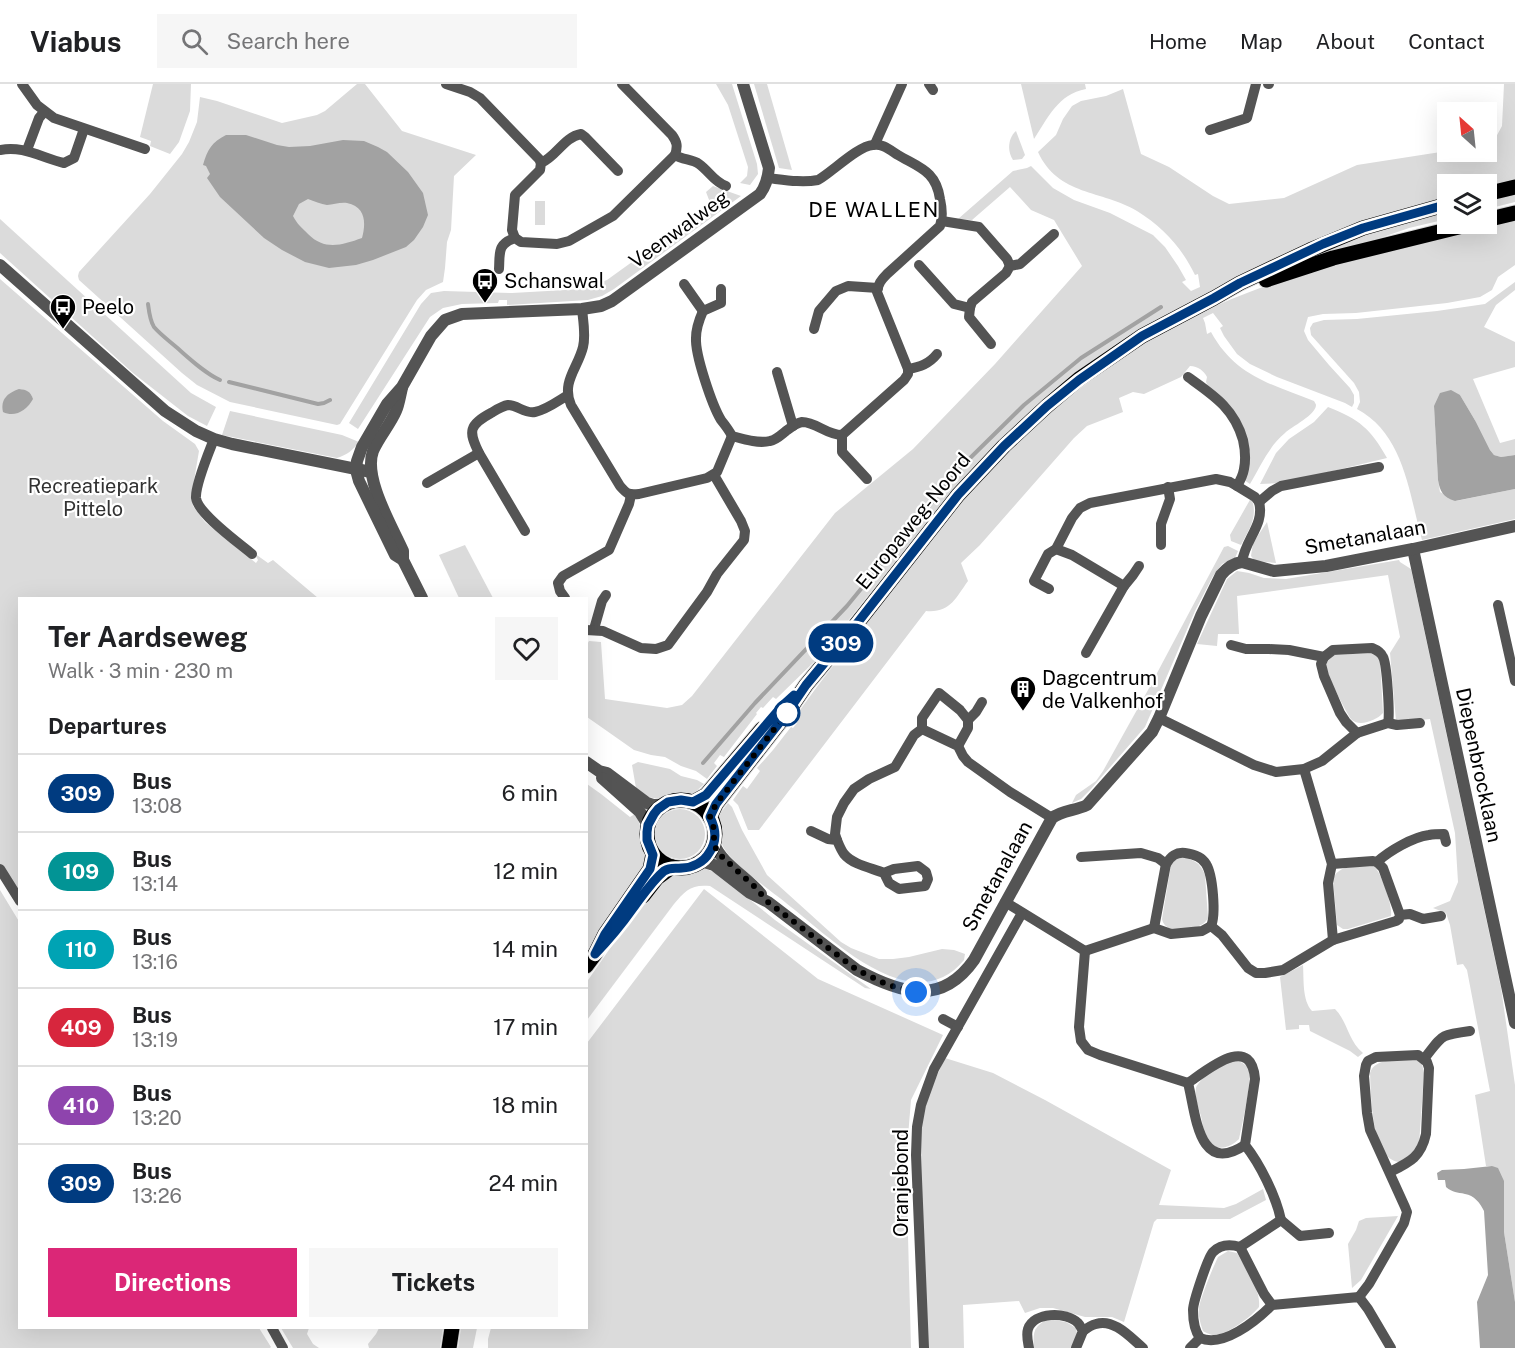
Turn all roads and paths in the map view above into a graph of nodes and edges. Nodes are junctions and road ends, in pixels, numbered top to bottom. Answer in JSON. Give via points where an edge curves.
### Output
{"nodes":[{"id":1,"x":22,"y":84,"type":"edge"},
{"id":2,"x":622,"y":84,"type":"edge"},
{"id":3,"x":743,"y":84,"type":"edge"},
{"id":4,"x":902,"y":84,"type":"edge"},
{"id":5,"x":1256,"y":84,"type":"edge"},
{"id":6,"x":451,"y":85,"type":"edge"},
{"id":7,"x":44,"y":112,"type":"junction"},
{"id":8,"x":84,"y":129,"type":"junction"},
{"id":9,"x":1210,"y":129,"type":"dead end"},
{"id":10,"x":875,"y":144,"type":"junction"},
{"id":11,"x":145,"y":149,"type":"dead end"},
{"id":12,"x":0,"y":150,"type":"edge"},
{"id":13,"x":27,"y":150,"type":"junction"},
{"id":14,"x":675,"y":155,"type":"junction"},
{"id":15,"x":541,"y":163,"type":"junction"},
{"id":16,"x":618,"y":171,"type":"dead end"},
{"id":17,"x":768,"y":178,"type":"junction"},
{"id":18,"x":726,"y":186,"type":"dead end"},
{"id":19,"x":1515,"y":187,"type":"edge"},
{"id":20,"x":1497,"y":191,"type":"edge"},
{"id":21,"x":1437,"y":207,"type":"edge"},
{"id":22,"x":1515,"y":213,"type":"edge"},
{"id":23,"x":1497,"y":217,"type":"edge"},
{"id":24,"x":942,"y":221,"type":"junction"},
{"id":25,"x":1437,"y":232,"type":"edge"},
{"id":26,"x":1054,"y":234,"type":"dead end"},
{"id":27,"x":515,"y":238,"type":"junction"},
{"id":28,"x":0,"y":265,"type":"edge"},
{"id":29,"x":919,"y":265,"type":"dead end"},
{"id":30,"x":1010,"y":266,"type":"junction"},
{"id":31,"x":499,"y":269,"type":"dead end"},
{"id":32,"x":684,"y":284,"type":"dead end"},
{"id":33,"x":878,"y":288,"type":"junction"},
{"id":34,"x":721,"y":289,"type":"dead end"},
{"id":35,"x":1214,"y":298,"type":"junction"},
{"id":36,"x":970,"y":308,"type":"junction"},
{"id":37,"x":582,"y":309,"type":"junction"},
{"id":38,"x":703,"y":311,"type":"junction"},
{"id":39,"x":814,"y":329,"type":"dead end"},
{"id":40,"x":991,"y":344,"type":"dead end"},
{"id":41,"x":938,"y":354,"type":"dead end"},
{"id":42,"x":908,"y":369,"type":"junction"},
{"id":43,"x":777,"y":372,"type":"dead end"},
{"id":44,"x":1188,"y":377,"type":"dead end"},
{"id":45,"x":402,"y":387,"type":"junction"},
{"id":46,"x":568,"y":395,"type":"junction"},
{"id":47,"x":793,"y":426,"type":"junction"},
{"id":48,"x":842,"y":435,"type":"junction"},
{"id":49,"x":732,"y":436,"type":"junction"},
{"id":50,"x":214,"y":439,"type":"junction"},
{"id":51,"x":479,"y":453,"type":"junction"},
{"id":52,"x":1379,"y":467,"type":"dead end"},
{"id":53,"x":356,"y":470,"type":"junction"},
{"id":54,"x":371,"y":472,"type":"junction"},
{"id":55,"x":714,"y":475,"type":"junction"},
{"id":56,"x":867,"y":480,"type":"dead end"},
{"id":57,"x":427,"y":483,"type":"dead end"},
{"id":58,"x":1237,"y":486,"type":"junction"},
{"id":59,"x":1168,"y":487,"type":"junction"},
{"id":60,"x":631,"y":495,"type":"junction"},
{"id":61,"x":1259,"y":501,"type":"junction"},
{"id":62,"x":1515,"y":526,"type":"edge"},
{"id":63,"x":525,"y":531,"type":"dead end"},
{"id":64,"x":1161,"y":545,"type":"dead end"},
{"id":65,"x":1056,"y":549,"type":"junction"},
{"id":66,"x":1413,"y":549,"type":"junction"},
{"id":67,"x":252,"y":554,"type":"dead end"},
{"id":68,"x":403,"y":560,"type":"junction"},
{"id":69,"x":1242,"y":562,"type":"junction"},
{"id":70,"x":1139,"y":566,"type":"dead end"},
{"id":71,"x":1124,"y":586,"type":"junction"},
{"id":72,"x":1049,"y":589,"type":"dead end"},
{"id":73,"x":606,"y":595,"type":"dead end"},
{"id":74,"x":422,"y":597,"type":"edge"},
{"id":75,"x":564,"y":597,"type":"edge"},
{"id":76,"x":1498,"y":605,"type":"dead end"},
{"id":77,"x":590,"y":630,"type":"edge"},
{"id":78,"x":1231,"y":645,"type":"dead end"},
{"id":79,"x":1086,"y":653,"type":"dead end"},
{"id":80,"x":1324,"y":657,"type":"junction"},
{"id":81,"x":1515,"y":681,"type":"edge"},
{"id":82,"x":806,"y":685,"type":"junction"},
{"id":83,"x":982,"y":702,"type":"dead end"},
{"id":84,"x":1159,"y":718,"type":"junction"},
{"id":85,"x":968,"y":720,"type":"junction"},
{"id":86,"x":1388,"y":723,"type":"junction"},
{"id":87,"x":1420,"y":723,"type":"dead end"},
{"id":88,"x":922,"y":729,"type":"junction"},
{"id":89,"x":1357,"y":733,"type":"junction"},
{"id":90,"x":958,"y":746,"type":"junction"},
{"id":91,"x":588,"y":763,"type":"edge"},
{"id":92,"x":1304,"y":769,"type":"junction"},
{"id":93,"x":599,"y":771,"type":"junction"},
{"id":94,"x":693,"y":802,"type":"junction"},
{"id":95,"x":663,"y":805,"type":"junction"},
{"id":96,"x":710,"y":817,"type":"junction"},
{"id":97,"x":1052,"y":818,"type":"junction"},
{"id":98,"x":648,"y":825,"type":"junction"},
{"id":99,"x":811,"y":831,"type":"dead end"},
{"id":100,"x":837,"y":840,"type":"junction"},
{"id":101,"x":1446,"y":842,"type":"dead end"},
{"id":102,"x":714,"y":844,"type":"junction"},
{"id":103,"x":653,"y":855,"type":"junction"},
{"id":104,"x":1081,"y":857,"type":"dead end"},
{"id":105,"x":701,"y":861,"type":"junction"},
{"id":106,"x":1377,"y":862,"type":"junction"},
{"id":107,"x":1166,"y":864,"type":"junction"},
{"id":108,"x":1332,"y":864,"type":"junction"},
{"id":109,"x":672,"y":867,"type":"junction"},
{"id":110,"x":0,"y":870,"type":"edge"},
{"id":111,"x":884,"y":873,"type":"dead end"},
{"id":112,"x":18,"y":898,"type":"edge"},
{"id":113,"x":768,"y":902,"type":"junction"},
{"id":114,"x":1005,"y":902,"type":"junction"},
{"id":115,"x":1022,"y":913,"type":"junction"},
{"id":116,"x":1400,"y":915,"type":"junction"},
{"id":117,"x":1441,"y":916,"type":"dead end"},
{"id":118,"x":1210,"y":926,"type":"junction"},
{"id":119,"x":1154,"y":928,"type":"junction"},
{"id":120,"x":1334,"y":940,"type":"junction"},
{"id":121,"x":1085,"y":951,"type":"junction"},
{"id":122,"x":976,"y":955,"type":"junction"},
{"id":123,"x":591,"y":960,"type":"edge"},
{"id":124,"x":993,"y":964,"type":"junction"},
{"id":125,"x":943,"y":1019,"type":"dead end"},
{"id":126,"x":1515,"y":1023,"type":"edge"},
{"id":127,"x":958,"y":1027,"type":"junction"},
{"id":128,"x":1470,"y":1031,"type":"dead end"},
{"id":129,"x":1424,"y":1059,"type":"junction"},
{"id":130,"x":1188,"y":1083,"type":"junction"},
{"id":131,"x":1245,"y":1145,"type":"junction"},
{"id":132,"x":1390,"y":1172,"type":"junction"},
{"id":133,"x":1281,"y":1220,"type":"junction"},
{"id":134,"x":1329,"y":1233,"type":"dead end"},
{"id":135,"x":1240,"y":1247,"type":"junction"},
{"id":136,"x":1359,"y":1296,"type":"junction"},
{"id":137,"x":1272,"y":1305,"type":"junction"},
{"id":138,"x":273,"y":1329,"type":"edge"},
{"id":139,"x":452,"y":1329,"type":"edge"},
{"id":140,"x":1083,"y":1331,"type":"junction"},
{"id":141,"x":1200,"y":1338,"type":"junction"},
{"id":142,"x":283,"y":1348,"type":"edge"},
{"id":143,"x":449,"y":1348,"type":"edge"},
{"id":144,"x":924,"y":1348,"type":"edge"},
{"id":145,"x":1029,"y":1348,"type":"edge"},
{"id":146,"x":1076,"y":1348,"type":"edge"},
{"id":147,"x":1143,"y":1348,"type":"edge"},
{"id":148,"x":1190,"y":1348,"type":"edge"},
{"id":149,"x":1391,"y":1348,"type":"edge"}],
"edges":[{"from":1,"to":7,"type":"street"},
{"from":2,"to":14,"type":"street","via":[[672,135],[677,142]]},
{"from":3,"to":17,"type":"street","via":[[767,157]]},
{"from":4,"to":10,"type":"street"},
{"from":5,"to":9,"type":"street","via":[[1247,118]]},
{"from":6,"to":15,"type":"street","via":[[480,98]]},
{"from":7,"to":8,"type":"street"},
{"from":7,"to":13,"type":"street"},
{"from":8,"to":11,"type":"street"},
{"from":8,"to":13,"type":"street","via":[[70,161],[59,162]]},
{"from":10,"to":17,"type":"street","via":[[818,180]]},
{"from":10,"to":24,"type":"street","via":[[931,176],[939,189]]},
{"from":12,"to":13,"type":"street"},
{"from":14,"to":18,"type":"street","via":[[698,163]]},
{"from":14,"to":27,"type":"street","via":[[613,216],[568,241],[557,244]]},
{"from":15,"to":16,"type":"street","via":[[581,134]]},
{"from":15,"to":27,"type":"street","via":[[540,170],[515,195]]},
{"from":17,"to":37,"type":"street","name":"Veenwalweg","via":[[760,194],[612,301]]},
{"from":19,"to":20,"type":"main road"},
{"from":21,"to":35,"type":"main road","name":"Europaweg-Noord","via":[[1336,238]]},
{"from":22,"to":23,"type":"main road"},
{"from":24,"to":30,"type":"street","via":[[979,227]]},
{"from":24,"to":33,"type":"street","via":[[886,274]]},
{"from":25,"to":35,"type":"main road","name":"Europaweg-Noord","via":[[1333,258]]},
{"from":26,"to":30,"type":"street","via":[[1020,264]]},
{"from":27,"to":31,"type":"street","via":[[501,248]]},
{"from":28,"to":50,"type":"street","via":[[165,411]]},
{"from":29,"to":36,"type":"street","via":[[954,304]]},
{"from":30,"to":36,"type":"street"},
{"from":32,"to":38,"type":"street"},
{"from":33,"to":39,"type":"street","via":[[848,286],[836,291],[819,311]]},
{"from":33,"to":42,"type":"street"},
{"from":34,"to":38,"type":"street","via":[[721,303]]},
{"from":35,"to":82,"type":"main road","name":"Europaweg-Noord","via":[[1120,351],[1018,432],[958,495]]},
{"from":36,"to":40,"type":"street","via":[[969,317]]},
{"from":37,"to":45,"type":"street","name":"Veenwalweg","via":[[452,316],[431,336]]},
{"from":37,"to":46,"type":"street","via":[[584,346],[568,382]]},
{"from":38,"to":49,"type":"street","via":[[697,329],[698,356],[718,413]]},
{"from":41,"to":42,"type":"street","via":[[931,362]]},
{"from":42,"to":48,"type":"street","via":[[904,380]]},
{"from":43,"to":47,"type":"street"},
{"from":44,"to":58,"type":"street","via":[[1215,396],[1238,426],[1245,461]]},
{"from":45,"to":53,"type":"street","name":"Veenwalweg","via":[[387,404],[362,447]]},
{"from":45,"to":54,"type":"street","name":"Veenwalweg","via":[[397,409],[374,451]]},
{"from":46,"to":51,"type":"street","via":[[538,411],[530,413],[509,405],[480,419],[471,432]]},
{"from":46,"to":60,"type":"street","via":[[620,486]]},
{"from":47,"to":48,"type":"street","via":[[801,422],[812,424]]},
{"from":47,"to":49,"type":"street","via":[[770,441]]},
{"from":48,"to":56,"type":"street","via":[[842,452]]},
{"from":49,"to":55,"type":"street"},
{"from":50,"to":53,"type":"street"},
{"from":50,"to":67,"type":"street","via":[[196,498],[199,507],[221,529]]},
{"from":51,"to":57,"type":"street"},
{"from":51,"to":63,"type":"street"},
{"from":52,"to":61,"type":"street","via":[[1281,486]]},
{"from":53,"to":54,"type":"street"},
{"from":53,"to":68,"type":"street","via":[[395,555]]},
{"from":54,"to":68,"type":"street","via":[[403,551]]},
{"from":55,"to":60,"type":"street"},
{"from":55,"to":77,"type":"street","via":[[741,521],[744,540],[668,645],[641,648],[603,631]]},
{"from":58,"to":59,"type":"street","via":[[1216,479]]},
{"from":58,"to":61,"type":"street"},
{"from":59,"to":64,"type":"street","via":[[1170,499],[1161,524]]},
{"from":59,"to":65,"type":"street","via":[[1080,508]]},
{"from":60,"to":75,"type":"street","via":[[609,550],[563,576],[558,583]]},
{"from":61,"to":69,"type":"street","via":[[1258,524]]},
{"from":62,"to":66,"type":"street","name":"Smetanalaan"},
{"from":65,"to":71,"type":"street"},
{"from":65,"to":72,"type":"street","via":[[1048,554],[1034,581]]},
{"from":66,"to":69,"type":"street","name":"Smetanalaan","via":[[1282,571]]},
{"from":66,"to":126,"type":"street","name":"Diepenbrocklaan"},
{"from":68,"to":74,"type":"street"},
{"from":69,"to":84,"type":"street","name":"Smetanalaan","via":[[1221,575]]},
{"from":70,"to":71,"type":"street"},
{"from":71,"to":79,"type":"street"},
{"from":73,"to":77,"type":"street"},
{"from":76,"to":81,"type":"street"},
{"from":78,"to":80,"type":"street","via":[[1246,650],[1289,650]]},
{"from":80,"to":86,"type":"street","via":[[1334,650],[1372,648],[1381,653]]},
{"from":80,"to":89,"type":"street","via":[[1324,676],[1340,713]]},
{"from":82,"to":94,"type":"main road","name":"Europaweg-Noord","via":[[783,705],[706,795]]},
{"from":82,"to":96,"type":"main road","name":"Europaweg-Noord"},
{"from":83,"to":85,"type":"street"},
{"from":84,"to":92,"type":"street","via":[[1265,769]]},
{"from":84,"to":97,"type":"street","name":"Smetanalaan","via":[[1152,732],[1087,805]]},
{"from":85,"to":88,"type":"street","via":[[939,693],[922,718]]},
{"from":85,"to":90,"type":"street"},
{"from":86,"to":87,"type":"street"},
{"from":86,"to":89,"type":"street"},
{"from":88,"to":90,"type":"street"},
{"from":88,"to":100,"type":"street","via":[[895,766],[854,789],[837,817]]},
{"from":89,"to":92,"type":"street","via":[[1322,761]]},
{"from":90,"to":97,"type":"street","via":[[968,762]]},
{"from":91,"to":93,"type":"street"},
{"from":92,"to":108,"type":"street"},
{"from":93,"to":95,"type":"street","via":[[646,803]]},
{"from":93,"to":98,"type":"street","via":[[602,779],[640,812]]},
{"from":94,"to":95,"type":"main road","via":[[681,800]]},
{"from":94,"to":96,"type":"main road"},
{"from":95,"to":98,"type":"main road"},
{"from":96,"to":102,"type":"main road"},
{"from":97,"to":114,"type":"street","name":"Smetanalaan"},
{"from":98,"to":103,"type":"main road","via":[[647,840]]},
{"from":99,"to":100,"type":"street"},
{"from":100,"to":111,"type":"street","via":[[849,858]]},
{"from":101,"to":106,"type":"street","via":[[1444,834],[1416,838]]},
{"from":102,"to":105,"type":"main road"},
{"from":102,"to":113,"type":"street","name":"Smetanalaan","via":[[721,856]]},
{"from":103,"to":109,"type":"main road"},
{"from":103,"to":123,"type":"main road","via":[[650,869]]},
{"from":104,"to":107,"type":"street","via":[[1141,853]]},
{"from":105,"to":109,"type":"main road","via":[[692,866]]},
{"from":105,"to":113,"type":"street","name":"Smetanalaan","via":[[719,868]]},
{"from":106,"to":108,"type":"street"},
{"from":106,"to":116,"type":"street","via":[[1383,868]]},
{"from":107,"to":118,"type":"street","via":[[1173,855],[1184,853],[1206,863],[1214,915]]},
{"from":107,"to":119,"type":"street"},
{"from":108,"to":120,"type":"street","via":[[1328,883]]},
{"from":109,"to":123,"type":"main road","via":[[657,878]]},
{"from":110,"to":112,"type":"street"},
{"from":113,"to":122,"type":"street","name":"Smetanalaan","via":[[857,970],[900,989],[916,992],[946,986],[964,972]]},
{"from":114,"to":115,"type":"street"},
{"from":114,"to":122,"type":"street","name":"Smetanalaan"},
{"from":115,"to":121,"type":"street"},
{"from":115,"to":124,"type":"street","name":"Oranjebond"},
{"from":116,"to":117,"type":"street","via":[[1423,919]]},
{"from":116,"to":120,"type":"street","via":[[1396,921]]},
{"from":118,"to":119,"type":"street","via":[[1202,931],[1171,934]]},
{"from":118,"to":120,"type":"street","via":[[1256,972],[1283,970]]},
{"from":119,"to":121,"type":"street"},
{"from":121,"to":130,"type":"street","via":[[1079,1027],[1084,1047]]},
{"from":122,"to":124,"type":"street"},
{"from":124,"to":127,"type":"street","name":"Oranjebond"},
{"from":125,"to":127,"type":"street"},
{"from":127,"to":144,"type":"street","name":"Oranjebond","via":[[934,1069],[917,1127]]},
{"from":128,"to":129,"type":"street","via":[[1446,1034]]},
{"from":129,"to":132,"type":"street","via":[[1430,1068],[1424,1144],[1407,1164]]},
{"from":129,"to":132,"type":"street","via":[[1414,1054],[1381,1056],[1366,1065],[1366,1113]]},
{"from":130,"to":131,"type":"street","via":[[1199,1132],[1211,1150],[1224,1154]]},
{"from":130,"to":131,"type":"street","via":[[1222,1060],[1239,1057],[1249,1062],[1255,1079]]},
{"from":131,"to":133,"type":"street","via":[[1270,1189]]},
{"from":132,"to":136,"type":"street","via":[[1406,1218]]},
{"from":133,"to":134,"type":"street","via":[[1299,1236]]},
{"from":133,"to":135,"type":"street"},
{"from":135,"to":137,"type":"street"},
{"from":135,"to":141,"type":"street","via":[[1222,1246],[1210,1255],[1193,1308]]},
{"from":136,"to":137,"type":"street"},
{"from":136,"to":149,"type":"street"},
{"from":137,"to":141,"type":"street","via":[[1232,1335],[1211,1341]]},
{"from":138,"to":142,"type":"street"},
{"from":139,"to":143,"type":"main road"},
{"from":140,"to":145,"type":"street","via":[[1070,1318],[1048,1315],[1029,1326]]},
{"from":140,"to":146,"type":"street"},
{"from":140,"to":147,"type":"street","via":[[1099,1323],[1111,1324]]},
{"from":141,"to":148,"type":"street"}]}
